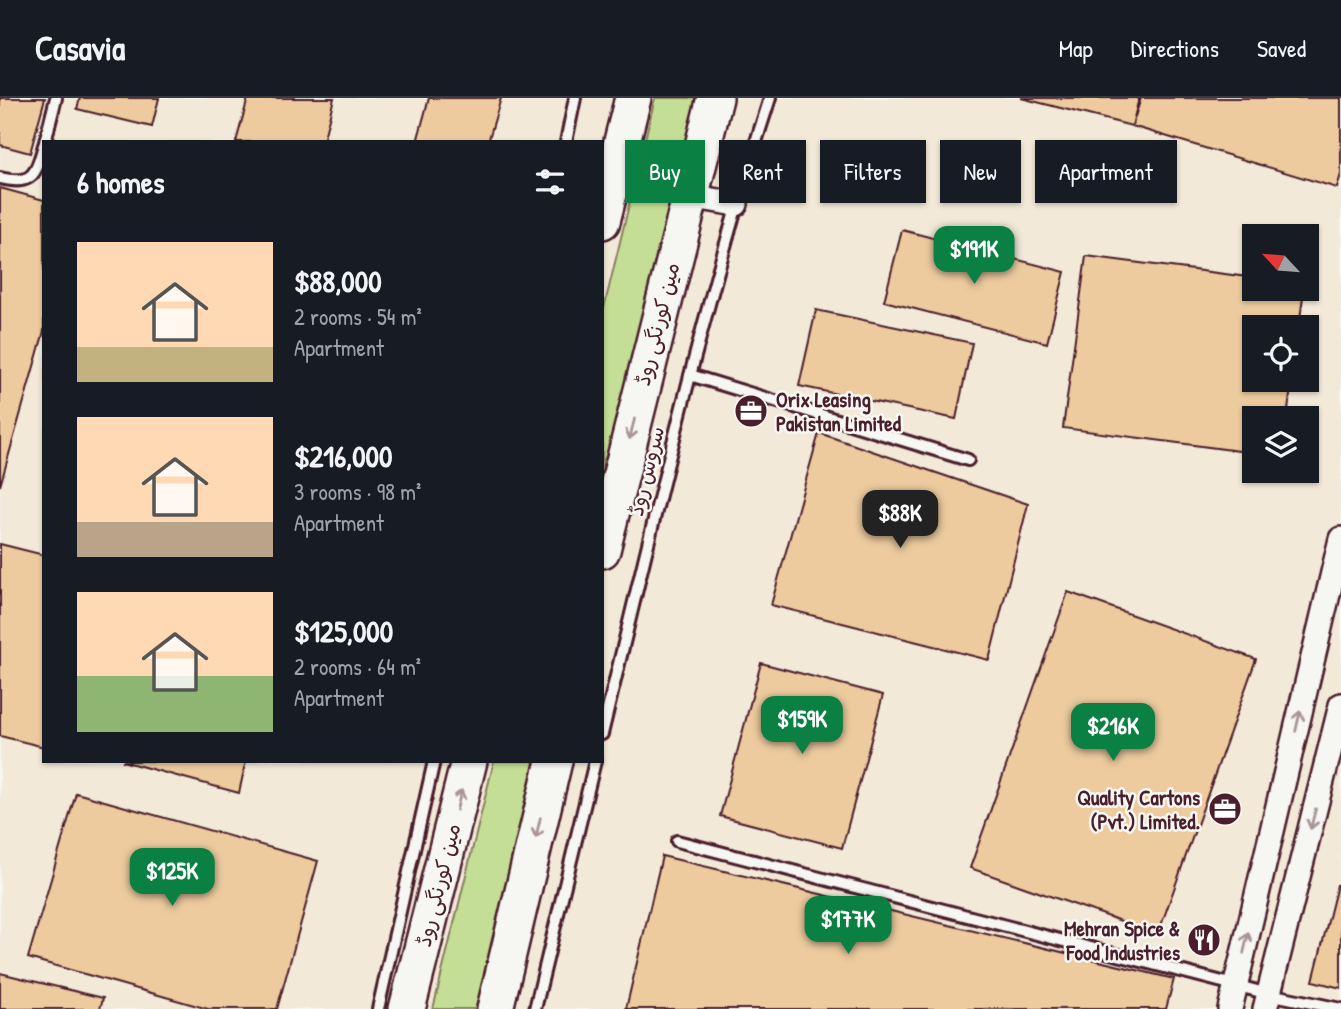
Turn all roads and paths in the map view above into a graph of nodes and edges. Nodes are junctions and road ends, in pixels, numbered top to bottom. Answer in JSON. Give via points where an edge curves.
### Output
{"nodes":[{"id":1,"x":56,"y":98,"type":"edge"},
{"id":2,"x":575,"y":98,"type":"edge"},
{"id":3,"x":633,"y":98,"type":"edge"},
{"id":4,"x":715,"y":98,"type":"edge"},
{"id":5,"x":770,"y":98,"type":"edge"},
{"id":6,"x":45,"y":140,"type":"edge"},
{"id":7,"x":565,"y":140,"type":"edge"},
{"id":8,"x":704,"y":140,"type":"edge"},
{"id":9,"x":42,"y":151,"type":"edge"},
{"id":10,"x":0,"y":178,"type":"edge"},
{"id":11,"x":705,"y":199,"type":"edge"},
{"id":12,"x":604,"y":201,"type":"edge"},
{"id":13,"x":687,"y":203,"type":"edge"},
{"id":14,"x":736,"y":204,"type":"junction"},
{"id":15,"x":690,"y":375,"type":"junction"},
{"id":16,"x":968,"y":460,"type":"dead end"},
{"id":17,"x":1341,"y":539,"type":"edge"},
{"id":18,"x":604,"y":542,"type":"edge"},
{"id":19,"x":1335,"y":590,"type":"edge"},
{"id":20,"x":1341,"y":705,"type":"edge"},
{"id":21,"x":604,"y":726,"type":"edge"},
{"id":22,"x":434,"y":763,"type":"edge"},
{"id":23,"x":468,"y":763,"type":"edge"},
{"id":24,"x":554,"y":763,"type":"edge"},
{"id":25,"x":595,"y":763,"type":"edge"},
{"id":26,"x":677,"y":841,"type":"dead end"},
{"id":27,"x":1236,"y":985,"type":"junction"},
{"id":28,"x":1267,"y":1001,"type":"edge"},
{"id":29,"x":378,"y":1009,"type":"edge"},
{"id":30,"x":407,"y":1009,"type":"edge"},
{"id":31,"x":495,"y":1009,"type":"edge"},
{"id":32,"x":535,"y":1009,"type":"edge"},
{"id":33,"x":1230,"y":1009,"type":"edge"},
{"id":34,"x":1341,"y":1009,"type":"edge"}],
"edges":[{"from":1,"to":6,"type":"lane"},
{"from":2,"to":7,"type":"lane"},
{"from":3,"to":12,"type":"main road"},
{"from":4,"to":8,"type":"main road","name":"مین کورنگی روڈ"},
{"from":5,"to":14,"type":"lane","name":"سروس روڈ"},
{"from":9,"to":10,"type":"lane","via":[[30,178],[20,182]]},
{"from":11,"to":14,"type":"street"},
{"from":13,"to":18,"type":"main road","name":"مین کورنگی روڈ","one_way":true},
{"from":14,"to":15,"type":"lane","name":"سروس روڈ"},
{"from":15,"to":16,"type":"lane"},
{"from":15,"to":21,"type":"lane","name":"سروس روڈ"},
{"from":17,"to":19,"type":"street"},
{"from":27,"to":19,"type":"street","one_way":true},
{"from":20,"to":28,"type":"street","one_way":true},
{"from":22,"to":29,"type":"lane"},
{"from":30,"to":23,"type":"main road","name":"مین کورنگی روڈ","one_way":true},
{"from":24,"to":31,"type":"main road","one_way":true},
{"from":25,"to":32,"type":"lane"},
{"from":26,"to":27,"type":"lane"},
{"from":27,"to":28,"type":"lane"},
{"from":27,"to":33,"type":"street"},
{"from":28,"to":34,"type":"lane"}]}
